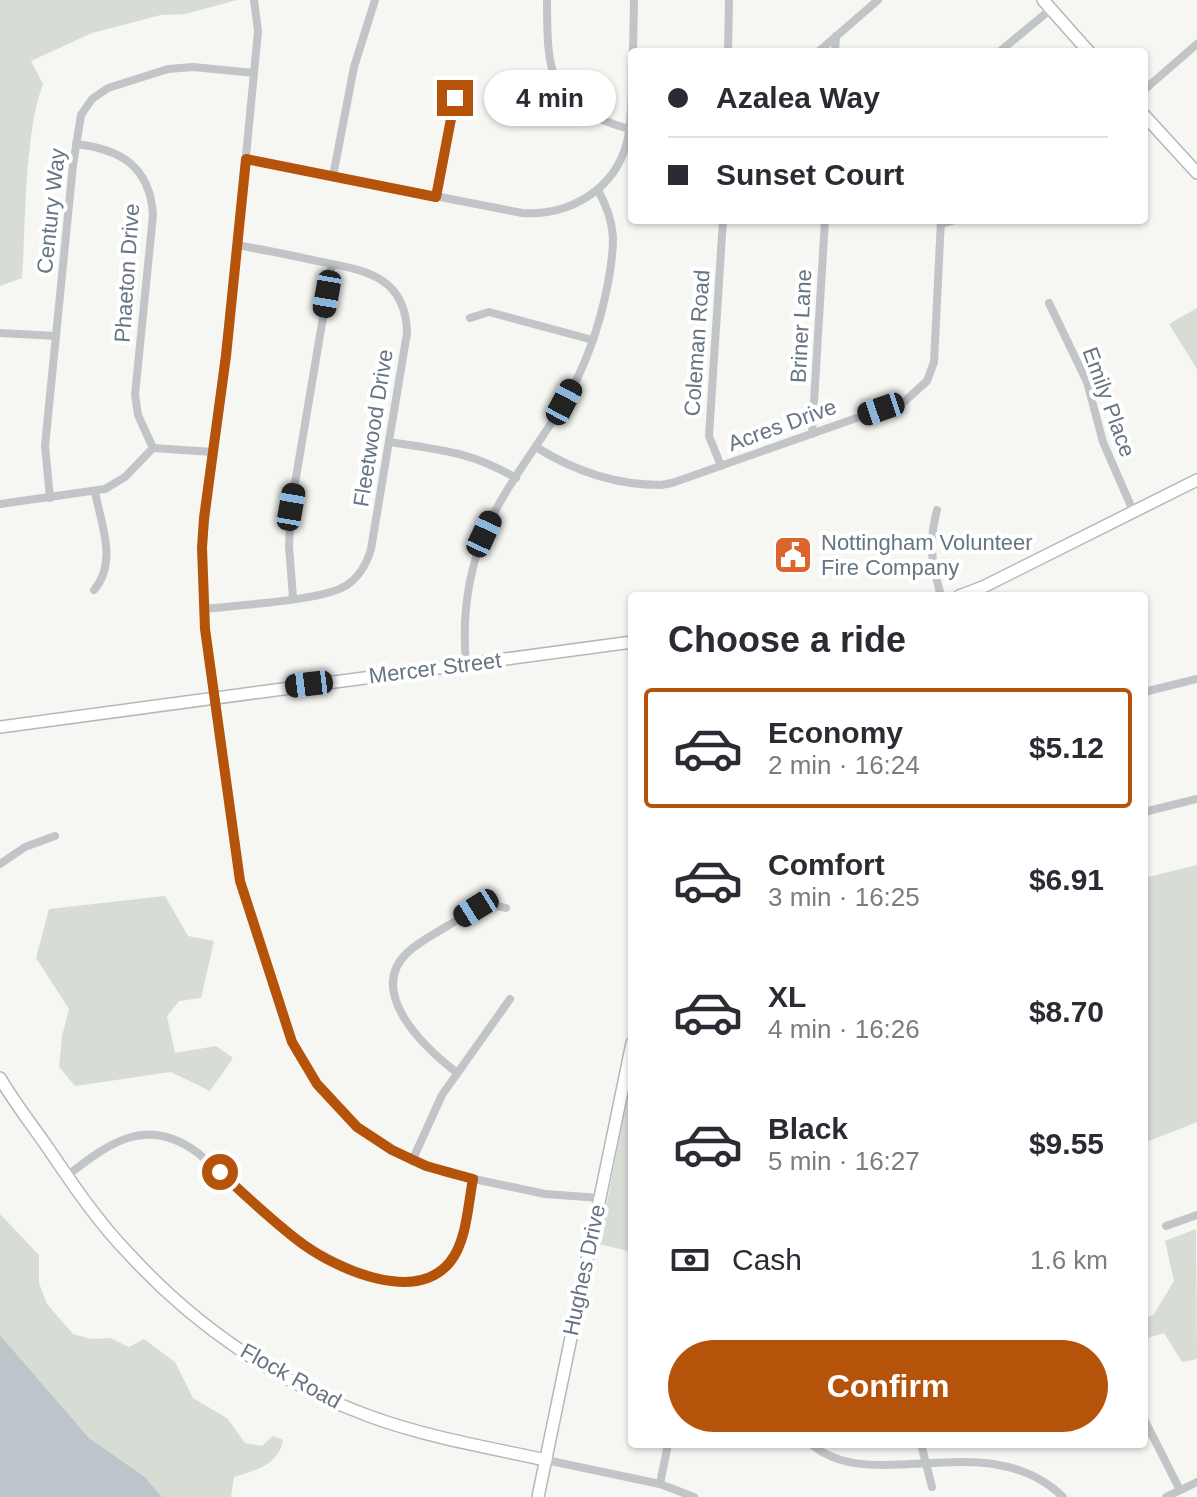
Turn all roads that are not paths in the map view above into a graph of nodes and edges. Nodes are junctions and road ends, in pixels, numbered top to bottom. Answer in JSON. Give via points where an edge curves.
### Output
{"nodes":[{"id":1,"x":254,"y":0,"type":"edge"},
{"id":2,"x":375,"y":0,"type":"edge"},
{"id":3,"x":547,"y":0,"type":"edge"},
{"id":4,"x":634,"y":0,"type":"edge"},
{"id":5,"x":729,"y":0,"type":"edge"},
{"id":6,"x":878,"y":0,"type":"edge"},
{"id":7,"x":1047,"y":4,"type":"edge"},
{"id":8,"x":836,"y":36,"type":"junction"},
{"id":9,"x":1197,"y":44,"type":"edge"},
{"id":10,"x":633,"y":48,"type":"edge"},
{"id":11,"x":728,"y":48,"type":"edge"},
{"id":12,"x":822,"y":48,"type":"edge"},
{"id":13,"x":835,"y":48,"type":"edge"},
{"id":14,"x":1003,"y":48,"type":"edge"},
{"id":15,"x":1086,"y":48,"type":"edge"},
{"id":16,"x":254,"y":73,"type":"junction"},
{"id":17,"x":451,"y":81,"type":"dead end"},
{"id":18,"x":1148,"y":87,"type":"edge"},
{"id":19,"x":1148,"y":119,"type":"edge"},
{"id":20,"x":628,"y":129,"type":"edge"},
{"id":21,"x":628,"y":133,"type":"edge"},
{"id":22,"x":76,"y":144,"type":"junction"},
{"id":23,"x":246,"y":159,"type":"junction"},
{"id":24,"x":1197,"y":173,"type":"edge"},
{"id":25,"x":333,"y":176,"type":"junction"},
{"id":26,"x":598,"y":190,"type":"junction"},
{"id":27,"x":436,"y":197,"type":"junction"},
{"id":28,"x":723,"y":224,"type":"edge"},
{"id":29,"x":825,"y":224,"type":"edge"},
{"id":30,"x":941,"y":224,"type":"edge"},
{"id":31,"x":237,"y":245,"type":"junction"},
{"id":32,"x":332,"y":264,"type":"junction"},
{"id":33,"x":1049,"y":303,"type":"dead end"},
{"id":34,"x":470,"y":318,"type":"dead end"},
{"id":35,"x":0,"y":333,"type":"edge"},
{"id":36,"x":56,"y":336,"type":"junction"},
{"id":37,"x":593,"y":340,"type":"junction"},
{"id":38,"x":812,"y":434,"type":"junction"},
{"id":39,"x":389,"y":442,"type":"junction"},
{"id":40,"x":536,"y":447,"type":"junction"},
{"id":41,"x":153,"y":448,"type":"junction"},
{"id":42,"x":213,"y":452,"type":"junction"},
{"id":43,"x":721,"y":466,"type":"junction"},
{"id":44,"x":516,"y":478,"type":"junction"},
{"id":45,"x":1196,"y":483,"type":"edge"},
{"id":46,"x":95,"y":492,"type":"junction"},
{"id":47,"x":50,"y":498,"type":"junction"},
{"id":48,"x":0,"y":504,"type":"edge"},
{"id":49,"x":937,"y":510,"type":"dead end"},
{"id":50,"x":1134,"y":513,"type":"junction"},
{"id":51,"x":94,"y":590,"type":"dead end"},
{"id":52,"x":940,"y":592,"type":"edge"},
{"id":53,"x":970,"y":592,"type":"edge"},
{"id":54,"x":293,"y":598,"type":"junction"},
{"id":55,"x":204,"y":609,"type":"junction"},
{"id":56,"x":628,"y":643,"type":"edge"},
{"id":57,"x":466,"y":663,"type":"junction"},
{"id":58,"x":1197,"y":679,"type":"edge"},
{"id":59,"x":1148,"y":691,"type":"edge"},
{"id":60,"x":215,"y":697,"type":"junction"},
{"id":61,"x":0,"y":727,"type":"edge"},
{"id":62,"x":1197,"y":799,"type":"edge"},
{"id":63,"x":1148,"y":811,"type":"edge"},
{"id":64,"x":55,"y":836,"type":"dead end"},
{"id":65,"x":0,"y":864,"type":"edge"},
{"id":66,"x":506,"y":908,"type":"dead end"},
{"id":67,"x":510,"y":999,"type":"dead end"},
{"id":68,"x":628,"y":1062,"type":"edge"},
{"id":69,"x":456,"y":1072,"type":"junction"},
{"id":70,"x":0,"y":1078,"type":"edge"},
{"id":71,"x":412,"y":1161,"type":"junction"},
{"id":72,"x":67,"y":1176,"type":"junction"},
{"id":73,"x":473,"y":1179,"type":"junction"},
{"id":74,"x":600,"y":1198,"type":"junction"},
{"id":75,"x":1197,"y":1215,"type":"edge"},
{"id":76,"x":1166,"y":1226,"type":"dead end"},
{"id":77,"x":1148,"y":1427,"type":"edge"},
{"id":78,"x":667,"y":1448,"type":"edge"},
{"id":79,"x":814,"y":1448,"type":"edge"},
{"id":80,"x":922,"y":1448,"type":"edge"},
{"id":81,"x":546,"y":1460,"type":"junction"},
{"id":82,"x":822,"y":1460,"type":"dead end"},
{"id":83,"x":993,"y":1473,"type":"dead end"},
{"id":84,"x":1197,"y":1482,"type":"edge"},
{"id":85,"x":660,"y":1484,"type":"junction"},
{"id":86,"x":947,"y":1484,"type":"dead end"},
{"id":87,"x":932,"y":1487,"type":"junction"},
{"id":88,"x":918,"y":1490,"type":"dead end"},
{"id":89,"x":1180,"y":1490,"type":"junction"},
{"id":90,"x":538,"y":1497,"type":"edge"},
{"id":91,"x":694,"y":1497,"type":"edge"},
{"id":92,"x":1063,"y":1497,"type":"edge"},
{"id":93,"x":1166,"y":1497,"type":"edge"}],
"edges":[{"from":1,"to":16,"type":"street"},
{"from":2,"to":25,"type":"street","via":[[354,67]]},
{"from":3,"to":20,"type":"street","via":[[547,51],[556,83],[582,111]]},
{"from":4,"to":10,"type":"street"},
{"from":5,"to":11,"type":"street"},
{"from":6,"to":8,"type":"street"},
{"from":7,"to":14,"type":"street"},
{"from":7,"to":15,"type":"street"},
{"from":8,"to":12,"type":"street"},
{"from":8,"to":13,"type":"street"},
{"from":9,"to":18,"type":"street"},
{"from":16,"to":22,"type":"street","name":"Century Way","via":[[181,67],[108,88],[86,107]]},
{"from":16,"to":23,"type":"street"},
{"from":17,"to":27,"type":"street","via":[[455,98]]},
{"from":19,"to":24,"type":"street"},
{"from":21,"to":26,"type":"street","via":[[622,157]]},
{"from":22,"to":36,"type":"street","name":"Century Way"},
{"from":22,"to":41,"type":"street","name":"Phaeton Drive","via":[[124,158],[150,194],[153,215],[135,395]]},
{"from":23,"to":25,"type":"street"},
{"from":23,"to":31,"type":"street"},
{"from":25,"to":27,"type":"street"},
{"from":26,"to":27,"type":"street","via":[[571,206],[535,214]]},
{"from":26,"to":37,"type":"street","via":[[610,215],[614,250]]},
{"from":28,"to":43,"type":"street","name":"Coleman Road","via":[[709,436]]},
{"from":29,"to":38,"type":"street","name":"Briner Lane"},
{"from":30,"to":38,"type":"street","name":"Acres Drive","via":[[934,362],[927,381],[905,401]]},
{"from":31,"to":32,"type":"street","name":"Fleetwood Drive"},
{"from":31,"to":42,"type":"street"},
{"from":32,"to":39,"type":"street","name":"Fleetwood Drive","via":[[379,277],[405,312],[407,333]]},
{"from":32,"to":54,"type":"street","via":[[291,507]]},
{"from":33,"to":50,"type":"street","name":"Emily Place","via":[[1087,382],[1103,442]]},
{"from":34,"to":37,"type":"street","via":[[489,312]]},
{"from":35,"to":36,"type":"street"},
{"from":36,"to":47,"type":"street","name":"Century Way","via":[[45,446]]},
{"from":37,"to":40,"type":"street"},
{"from":38,"to":43,"type":"street","name":"Acres Drive"},
{"from":39,"to":44,"type":"street","via":[[462,453]]},
{"from":39,"to":54,"type":"street","name":"Fleetwood Drive","via":[[363,569],[338,590]]},
{"from":40,"to":43,"type":"street","name":"Acres Drive","via":[[577,470],[652,485]]},
{"from":40,"to":44,"type":"street"},
{"from":41,"to":42,"type":"street"},
{"from":41,"to":46,"type":"street","via":[[125,477]]},
{"from":42,"to":55,"type":"street","via":[[204,518]]},
{"from":44,"to":57,"type":"street","via":[[484,534],[470,581],[463,629]]},
{"from":45,"to":50,"type":"street"},
{"from":46,"to":47,"type":"street"},
{"from":46,"to":51,"type":"street","via":[[107,555],[104,577]]},
{"from":47,"to":48,"type":"street"},
{"from":49,"to":52,"type":"street","via":[[931,563]]},
{"from":50,"to":53,"type":"street"},
{"from":54,"to":55,"type":"street","name":"Fleetwood Drive"},
{"from":55,"to":60,"type":"street"},
{"from":56,"to":57,"type":"street","name":"Mercer Street"},
{"from":57,"to":60,"type":"street","name":"Mercer Street"},
{"from":58,"to":59,"type":"street"},
{"from":60,"to":61,"type":"street","name":"Mercer Street"},
{"from":60,"to":71,"type":"street","via":[[240,881],[292,1042],[317,1084],[345,1115]]},
{"from":62,"to":63,"type":"street"},
{"from":64,"to":65,"type":"street"},
{"from":66,"to":69,"type":"street","via":[[476,908],[408,951],[395,975],[396,1003],[411,1028]]},
{"from":67,"to":69,"type":"street"},
{"from":68,"to":74,"type":"street","name":"Hughes Drive"},
{"from":69,"to":71,"type":"street"},
{"from":70,"to":72,"type":"street","name":"Flock Road"},
{"from":71,"to":73,"type":"street"},
{"from":72,"to":73,"type":"street","via":[[119,1140],[167,1136],[187,1144],[318,1254],[351,1270],[403,1282],[433,1276],[455,1255]]},
{"from":72,"to":81,"type":"street","name":"Flock Road","via":[[153,1279],[256,1360],[313,1392],[381,1420]]},
{"from":73,"to":74,"type":"street","via":[[545,1194]]},
{"from":74,"to":81,"type":"street","name":"Hughes Drive"},
{"from":75,"to":76,"type":"street"},
{"from":77,"to":89,"type":"street"},
{"from":78,"to":85,"type":"street"},
{"from":79,"to":82,"type":"street"},
{"from":80,"to":87,"type":"street"},
{"from":81,"to":85,"type":"street","name":"Flock Road"},
{"from":81,"to":90,"type":"street","name":"Hughes Drive"},
{"from":83,"to":92,"type":"street","via":[[1027,1475]]},
{"from":84,"to":89,"type":"street"},
{"from":85,"to":91,"type":"street","name":"Flock Road"},
{"from":86,"to":87,"type":"street"},
{"from":87,"to":88,"type":"street"},
{"from":89,"to":93,"type":"street"}]}
